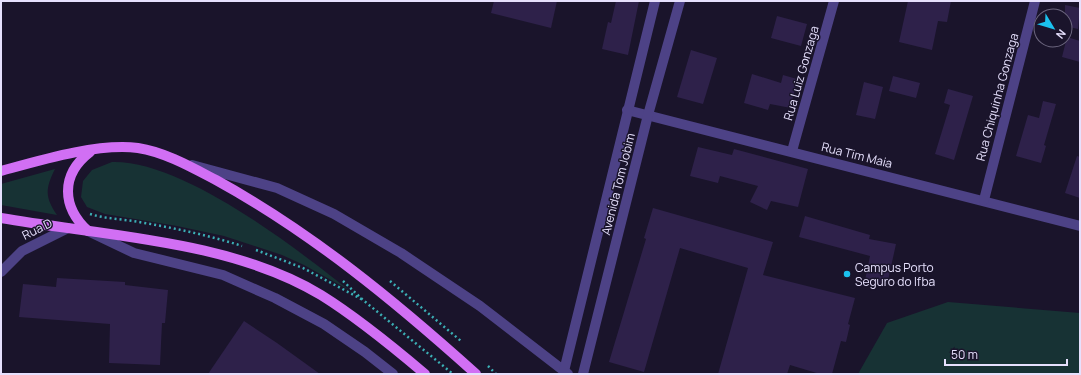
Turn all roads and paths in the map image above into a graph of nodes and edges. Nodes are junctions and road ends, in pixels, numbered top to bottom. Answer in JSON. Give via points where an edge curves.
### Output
{"nodes":[{"id":1,"x":655,"y":1,"type":"edge"},
{"id":2,"x":680,"y":1,"type":"edge"},
{"id":3,"x":834,"y":1,"type":"edge"},
{"id":4,"x":1035,"y":1,"type":"edge"},
{"id":5,"x":628,"y":110,"type":"junction"},
{"id":6,"x":648,"y":115,"type":"junction"},
{"id":7,"x":91,"y":151,"type":"junction"},
{"id":8,"x":792,"y":151,"type":"junction"},
{"id":9,"x":182,"y":162,"type":"junction"},
{"id":10,"x":1,"y":171,"type":"edge"},
{"id":11,"x":984,"y":200,"type":"junction"},
{"id":12,"x":87,"y":211,"type":"dead end"},
{"id":13,"x":1,"y":218,"type":"edge"},
{"id":14,"x":1080,"y":226,"type":"edge"},
{"id":15,"x":68,"y":228,"type":"junction"},
{"id":16,"x":88,"y":231,"type":"junction"},
{"id":17,"x":1,"y":272,"type":"edge"},
{"id":18,"x":342,"y":280,"type":"dead end"},
{"id":19,"x":363,"y":300,"type":"junction"},
{"id":20,"x":566,"y":372,"type":"edge"},
{"id":21,"x":393,"y":374,"type":"edge"},
{"id":22,"x":425,"y":374,"type":"edge"},
{"id":23,"x":453,"y":374,"type":"edge"},
{"id":24,"x":476,"y":374,"type":"edge"},
{"id":25,"x":583,"y":374,"type":"edge"}],
"edges":[{"from":1,"to":5,"type":"street","name":"Avenida Tom Jobim"},
{"from":2,"to":6,"type":"street","name":"Avenida Tom Jobim"},
{"from":3,"to":8,"type":"street","name":"Rua Luiz Gonzaga"},
{"from":4,"to":11,"type":"street","name":"Rua Chiquinha Gonzaga"},
{"from":5,"to":6,"type":"street","name":"Rua Tim Maia"},
{"from":5,"to":20,"type":"street","name":"Avenida Tom Jobim"},
{"from":6,"to":8,"type":"street","name":"Rua Tim Maia"},
{"from":6,"to":25,"type":"street","name":"Avenida Tom Jobim"},
{"from":7,"to":9,"type":"main road","via":[[139,148]]},
{"from":7,"to":10,"type":"main road"},
{"from":7,"to":16,"type":"main road","via":[[73,170],[68,184],[71,210],[78,222]]},
{"from":8,"to":11,"type":"street","name":"Rua Tim Maia"},
{"from":9,"to":20,"type":"street","via":[[277,188],[334,214],[401,253],[480,306]]},
{"from":9,"to":24,"type":"main road","via":[[244,196],[330,253]]},
{"from":11,"to":14,"type":"street","name":"Rua Tim Maia"},
{"from":12,"to":19,"type":"path","via":[[102,217],[159,226],[256,250],[303,268]]},
{"from":13,"to":15,"type":"main road"},
{"from":15,"to":16,"type":"main road"},
{"from":15,"to":17,"type":"street","name":"Rua D","via":[[22,251]]},
{"from":16,"to":21,"type":"street","via":[[134,253],[223,275],[275,298],[324,324]]},
{"from":16,"to":22,"type":"main road","via":[[158,241],[223,256],[272,272],[320,295],[371,330]]},
{"from":18,"to":19,"type":"path"},
{"from":19,"to":23,"type":"path"}]}
